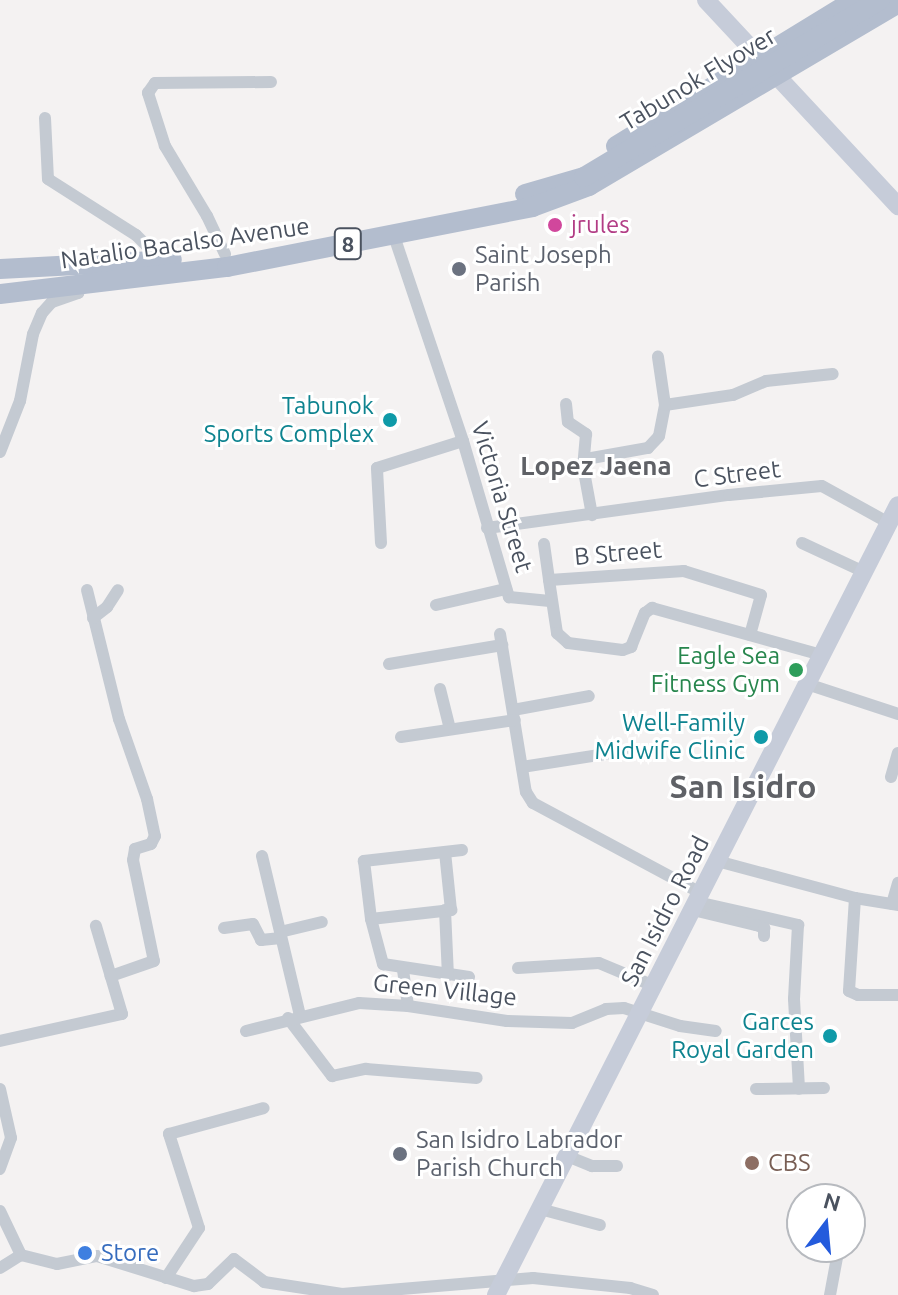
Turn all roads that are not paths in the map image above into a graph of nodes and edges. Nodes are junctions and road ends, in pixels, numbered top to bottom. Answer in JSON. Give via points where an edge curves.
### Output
{"nodes":[{"id":1,"x":706,"y":0,"type":"edge"},
{"id":2,"x":880,"y":0,"type":"edge"},
{"id":3,"x":847,"y":2,"type":"edge"},
{"id":4,"x":898,"y":3,"type":"edge"},
{"id":5,"x":762,"y":58,"type":"junction"},
{"id":6,"x":778,"y":76,"type":"junction"},
{"id":7,"x":271,"y":82,"type":"dead end"},
{"id":8,"x":45,"y":118,"type":"dead end"},
{"id":9,"x":584,"y":177,"type":"joint"},
{"id":10,"x":561,"y":190,"type":"junction"},
{"id":11,"x":898,"y":206,"type":"edge"},
{"id":12,"x":394,"y":236,"type":"junction"},
{"id":13,"x":225,"y":254,"type":"junction"},
{"id":14,"x":155,"y":262,"type":"junction"},
{"id":15,"x":0,"y":269,"type":"edge"},
{"id":16,"x":80,"y":274,"type":"junction"},
{"id":17,"x":0,"y":294,"type":"edge"},
{"id":18,"x":658,"y":357,"type":"dead end"},
{"id":19,"x":833,"y":374,"type":"dead end"},
{"id":20,"x":566,"y":404,"type":"dead end"},
{"id":21,"x":665,"y":405,"type":"junction"},
{"id":22,"x":463,"y":441,"type":"junction"},
{"id":23,"x":0,"y":452,"type":"edge"},
{"id":24,"x":586,"y":459,"type":"junction"},
{"id":25,"x":898,"y":505,"type":"edge"},
{"id":26,"x":592,"y":515,"type":"junction"},
{"id":27,"x":889,"y":523,"type":"junction"},
{"id":28,"x":487,"y":528,"type":"junction"},
{"id":29,"x":381,"y":543,"type":"dead end"},
{"id":30,"x":802,"y":543,"type":"dead end"},
{"id":31,"x":544,"y":544,"type":"dead end"},
{"id":32,"x":862,"y":571,"type":"junction"},
{"id":33,"x":549,"y":580,"type":"junction"},
{"id":34,"x":506,"y":589,"type":"junction"},
{"id":35,"x":87,"y":590,"type":"dead end"},
{"id":36,"x":118,"y":590,"type":"dead end"},
{"id":37,"x":550,"y":601,"type":"junction"},
{"id":38,"x":436,"y":605,"type":"dead end"},
{"id":39,"x":93,"y":618,"type":"junction"},
{"id":40,"x":750,"y":635,"type":"junction"},
{"id":41,"x":822,"y":655,"type":"junction"},
{"id":42,"x":389,"y":664,"type":"dead end"},
{"id":43,"x":807,"y":684,"type":"junction"},
{"id":44,"x":440,"y":689,"type":"dead end"},
{"id":45,"x":589,"y":696,"type":"dead end"},
{"id":46,"x":898,"y":714,"type":"edge"},
{"id":47,"x":514,"y":715,"type":"junction"},
{"id":48,"x":450,"y":729,"type":"junction"},
{"id":49,"x":401,"y":737,"type":"dead end"},
{"id":50,"x":624,"y":751,"type":"dead end"},
{"id":51,"x":898,"y":753,"type":"edge"},
{"id":52,"x":522,"y":767,"type":"junction"},
{"id":53,"x":891,"y":777,"type":"dead end"},
{"id":54,"x":462,"y":850,"type":"dead end"},
{"id":55,"x":445,"y":852,"type":"junction"},
{"id":56,"x":262,"y":856,"type":"dead end"},
{"id":57,"x":717,"y":861,"type":"junction"},
{"id":58,"x":898,"y":883,"type":"edge"},
{"id":59,"x":855,"y":898,"type":"junction"},
{"id":60,"x":697,"y":902,"type":"junction"},
{"id":61,"x":895,"y":904,"type":"edge"},
{"id":62,"x":445,"y":910,"type":"junction"},
{"id":63,"x":371,"y":919,"type":"junction"},
{"id":64,"x":322,"y":922,"type":"dead end"},
{"id":65,"x":96,"y":926,"type":"dead end"},
{"id":66,"x":224,"y":928,"type":"dead end"},
{"id":67,"x":280,"y":935,"type":"junction"},
{"id":68,"x":764,"y":936,"type":"dead end"},
{"id":69,"x":518,"y":968,"type":"dead end"},
{"id":70,"x":403,"y":970,"type":"junction"},
{"id":71,"x":448,"y":975,"type":"junction"},
{"id":72,"x":111,"y":976,"type":"junction"},
{"id":73,"x":469,"y":977,"type":"dead end"},
{"id":74,"x":654,"y":986,"type":"junction"},
{"id":75,"x":898,"y":995,"type":"edge"},
{"id":76,"x":408,"y":1006,"type":"junction"},
{"id":77,"x":640,"y":1012,"type":"junction"},
{"id":78,"x":294,"y":1017,"type":"junction"},
{"id":79,"x":246,"y":1031,"type":"dead end"},
{"id":80,"x":716,"y":1031,"type":"dead end"},
{"id":81,"x":0,"y":1041,"type":"edge"},
{"id":82,"x":477,"y":1078,"type":"dead end"},
{"id":83,"x":824,"y":1088,"type":"dead end"},
{"id":84,"x":0,"y":1089,"type":"edge"},
{"id":85,"x":756,"y":1089,"type":"dead end"},
{"id":86,"x":799,"y":1089,"type":"junction"},
{"id":87,"x":264,"y":1108,"type":"dead end"},
{"id":88,"x":567,"y":1156,"type":"junction"},
{"id":89,"x":617,"y":1166,"type":"dead end"},
{"id":90,"x":0,"y":1169,"type":"edge"},
{"id":91,"x":540,"y":1209,"type":"junction"},
{"id":92,"x":0,"y":1211,"type":"edge"},
{"id":93,"x":600,"y":1225,"type":"dead end"},
{"id":94,"x":21,"y":1255,"type":"junction"},
{"id":95,"x":838,"y":1263,"type":"edge"},
{"id":96,"x":0,"y":1268,"type":"edge"},
{"id":97,"x":166,"y":1278,"type":"junction"},
{"id":98,"x":264,"y":1282,"type":"junction"},
{"id":99,"x":500,"y":1288,"type":"edge"},
{"id":100,"x":835,"y":1294,"type":"edge"},
{"id":101,"x":254,"y":1295,"type":"edge"},
{"id":102,"x":653,"y":1295,"type":"edge"}],
"edges":[{"from":1,"to":5,"type":"street"},
{"from":2,"to":9,"type":"main road","name":"Tabunok Flyover","number":"8","bridge":true},
{"from":3,"to":5,"type":"main road","name":"Natalio Bacalso Avenue"},
{"from":4,"to":6,"type":"main road","name":"Natalio Bacalso Avenue"},
{"from":5,"to":6,"type":"street"},
{"from":5,"to":10,"type":"main road","name":"Natalio Bacalso Avenue"},
{"from":6,"to":10,"type":"main road","name":"Natalio Bacalso Avenue","via":[[589,186]]},
{"from":6,"to":11,"type":"street"},
{"from":7,"to":13,"type":"street","via":[[155,83],[148,93],[165,146]]},
{"from":8,"to":14,"type":"street","via":[[48,179],[136,235],[153,252]]},
{"from":9,"to":10,"type":"main road","name":"Natalio Bacalso Avenue","number":"8"},
{"from":10,"to":12,"type":"main road","name":"Natalio Bacalso Avenue","number":"8","via":[[532,207]]},
{"from":10,"to":13,"type":"main road","name":"Natalio Bacalso Avenue","number":"8"},
{"from":12,"to":16,"type":"main road","name":"Natalio Bacalso Avenue","number":"8","via":[[227,267]]},
{"from":12,"to":22,"type":"street","name":"Victoria Street"},
{"from":13,"to":14,"type":"main road","name":"Natalio Bacalso Avenue","number":"8"},
{"from":14,"to":16,"type":"main road","name":"Natalio Bacalso Avenue","number":"8"},
{"from":15,"to":16,"type":"main road","name":"Natalio Bacalso Avenue","number":"8","via":[[47,265]]},
{"from":16,"to":17,"type":"main road","name":"Natalio Bacalso Avenue","number":"8","via":[[49,290]]},
{"from":16,"to":23,"type":"street","via":[[78,293],[49,304],[42,313],[20,401]]},
{"from":18,"to":21,"type":"street"},
{"from":19,"to":21,"type":"street","via":[[766,381],[733,395]]},
{"from":20,"to":24,"type":"street","via":[[568,422],[586,434]]},
{"from":21,"to":24,"type":"street","via":[[659,436],[651,446]]},
{"from":22,"to":28,"type":"street","name":"Victoria Street"},
{"from":22,"to":29,"type":"street","via":[[377,468]]},
{"from":24,"to":26,"type":"street"},
{"from":25,"to":27,"type":"street","name":"San Isidro Road"},
{"from":26,"to":27,"type":"street","name":"C Street","via":[[822,486]]},
{"from":26,"to":28,"type":"street","name":"C Street"},
{"from":27,"to":32,"type":"street","name":"San Isidro Road"},
{"from":28,"to":34,"type":"street","name":"Victoria Street"},
{"from":30,"to":32,"type":"street"},
{"from":31,"to":33,"type":"street"},
{"from":32,"to":41,"type":"street","name":"San Isidro Road"},
{"from":33,"to":37,"type":"street","name":"B Street"},
{"from":33,"to":40,"type":"street","name":"B Street","via":[[684,571],[761,595]]},
{"from":34,"to":37,"type":"street","name":"Victoria Street","via":[[516,599]]},
{"from":34,"to":38,"type":"street"},
{"from":35,"to":39,"type":"street"},
{"from":36,"to":39,"type":"street"},
{"from":37,"to":40,"type":"street","name":"Victoria Street","via":[[557,633],[568,643],[631,647],[652,608]]},
{"from":39,"to":72,"type":"street","via":[[155,836],[151,844],[135,849],[133,860],[154,961]]},
{"from":40,"to":41,"type":"street","name":"Victoria Street"},
{"from":41,"to":43,"type":"street","name":"San Isidro Road"},
{"from":42,"to":47,"type":"street","via":[[501,640]]},
{"from":43,"to":46,"type":"street"},
{"from":43,"to":57,"type":"street","name":"San Isidro Road"},
{"from":44,"to":48,"type":"street"},
{"from":45,"to":47,"type":"street"},
{"from":47,"to":48,"type":"street"},
{"from":47,"to":52,"type":"street"},
{"from":48,"to":49,"type":"street"},
{"from":50,"to":52,"type":"street"},
{"from":51,"to":53,"type":"street"},
{"from":52,"to":60,"type":"street","via":[[533,803]]},
{"from":54,"to":55,"type":"street"},
{"from":55,"to":62,"type":"street","via":[[451,910]]},
{"from":55,"to":63,"type":"street","via":[[364,861]]},
{"from":56,"to":67,"type":"street"},
{"from":57,"to":59,"type":"street"},
{"from":57,"to":60,"type":"street","name":"San Isidro Road"},
{"from":58,"to":61,"type":"street"},
{"from":59,"to":61,"type":"street"},
{"from":59,"to":75,"type":"street","via":[[849,991]]},
{"from":60,"to":68,"type":"street","via":[[764,928]]},
{"from":60,"to":74,"type":"street","name":"San Isidro Road"},
{"from":60,"to":86,"type":"street","via":[[798,925],[794,999]]},
{"from":62,"to":63,"type":"street"},
{"from":62,"to":71,"type":"street"},
{"from":63,"to":70,"type":"street","via":[[383,964]]},
{"from":64,"to":67,"type":"street"},
{"from":65,"to":72,"type":"street"},
{"from":66,"to":67,"type":"street","via":[[253,924],[261,940]]},
{"from":67,"to":78,"type":"street"},
{"from":69,"to":74,"type":"street","via":[[599,963]]},
{"from":70,"to":71,"type":"street"},
{"from":70,"to":76,"type":"street"},
{"from":71,"to":73,"type":"street"},
{"from":72,"to":81,"type":"street","via":[[122,1014]]},
{"from":74,"to":77,"type":"street","name":"San Isidro Road"},
{"from":76,"to":77,"type":"street","name":"Green Village","via":[[507,1021],[572,1023],[606,1009]]},
{"from":76,"to":78,"type":"street","name":"Green Village","via":[[359,1003]]},
{"from":77,"to":80,"type":"street","name":"Green Village"},
{"from":77,"to":88,"type":"street","name":"San Isidro Road"},
{"from":78,"to":79,"type":"street","name":"Green Village"},
{"from":78,"to":82,"type":"street","via":[[332,1076],[366,1069]]},
{"from":83,"to":86,"type":"street"},
{"from":84,"to":90,"type":"street","via":[[11,1138]]},
{"from":85,"to":86,"type":"street"},
{"from":87,"to":97,"type":"street","via":[[169,1134],[199,1228]]},
{"from":88,"to":89,"type":"street","via":[[592,1166]]},
{"from":88,"to":91,"type":"street","name":"San Isidro Road"},
{"from":91,"to":93,"type":"street"},
{"from":91,"to":99,"type":"street","name":"San Isidro Road"},
{"from":92,"to":94,"type":"street"},
{"from":94,"to":96,"type":"street"},
{"from":94,"to":97,"type":"street","via":[[57,1264],[97,1256]]},
{"from":95,"to":100,"type":"street"},
{"from":97,"to":98,"type":"street","via":[[208,1284],[234,1259]]},
{"from":98,"to":99,"type":"street","via":[[342,1294]]},
{"from":98,"to":101,"type":"street"},
{"from":99,"to":102,"type":"street","via":[[571,1280]]}]}
